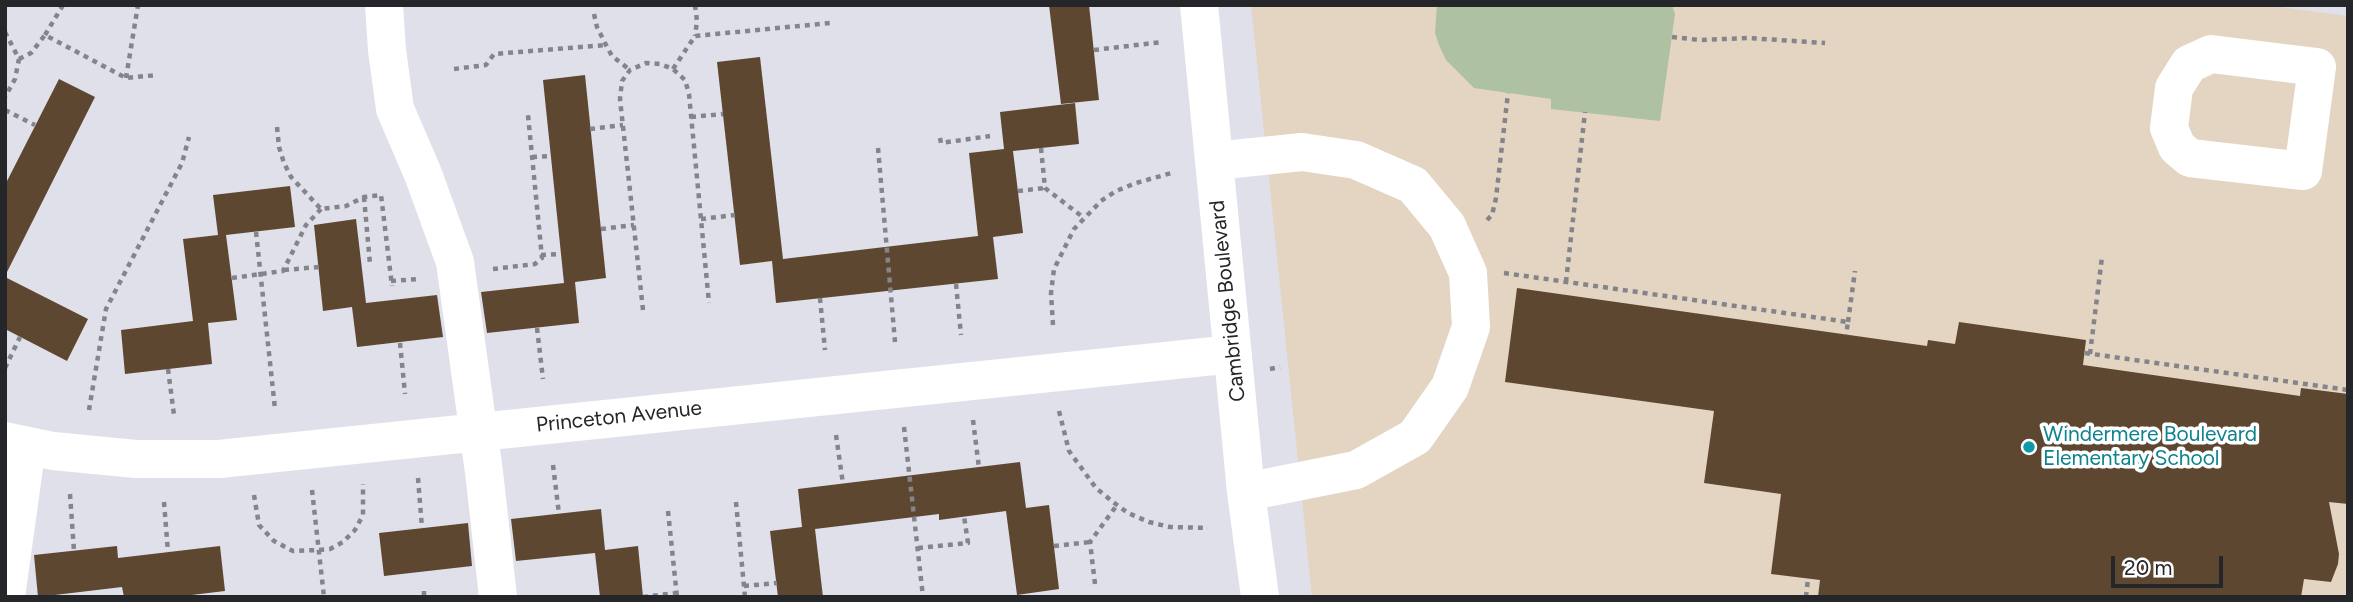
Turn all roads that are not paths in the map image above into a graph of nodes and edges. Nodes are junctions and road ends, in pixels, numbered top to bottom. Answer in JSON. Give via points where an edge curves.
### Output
{"nodes":[{"id":1,"x":384,"y":5,"type":"edge"},
{"id":2,"x":1199,"y":5,"type":"edge"},
{"id":3,"x":1214,"y":160,"type":"junction"},
{"id":4,"x":2303,"y":171,"type":"joint"},
{"id":5,"x":1233,"y":354,"type":"junction"},
{"id":6,"x":478,"y":432,"type":"junction"},
{"id":7,"x":16,"y":443,"type":"edge"},
{"id":8,"x":1247,"y":492,"type":"junction"},
{"id":9,"x":6,"y":597,"type":"edge"},
{"id":10,"x":498,"y":597,"type":"edge"},
{"id":11,"x":1260,"y":597,"type":"edge"}],
"edges":[{"from":1,"to":6,"type":"street","via":[[395,109],[455,262]]},
{"from":2,"to":3,"type":"street","name":"Cambridge Boulevard"},
{"from":3,"to":5,"type":"street","name":"Cambridge Boulevard"},
{"from":3,"to":8,"type":"street","via":[[1302,152],[1356,159],[1413,185],[1447,226],[1468,273],[1471,327],[1450,387],[1415,437],[1356,470]]},
{"from":4,"to":4,"type":"street","via":[[2317,67],[2211,54],[2189,65],[2174,88],[2169,128],[2176,147],[2190,158]]},
{"from":5,"to":6,"type":"street","name":"Princeton Avenue"},
{"from":5,"to":8,"type":"street","name":"Cambridge Boulevard"},
{"from":6,"to":7,"type":"street","name":"Princeton Avenue","via":[[219,458],[136,458]]},
{"from":6,"to":10,"type":"street"},
{"from":7,"to":9,"type":"street"},
{"from":8,"to":11,"type":"street","name":"Cambridge Boulevard"}]}
